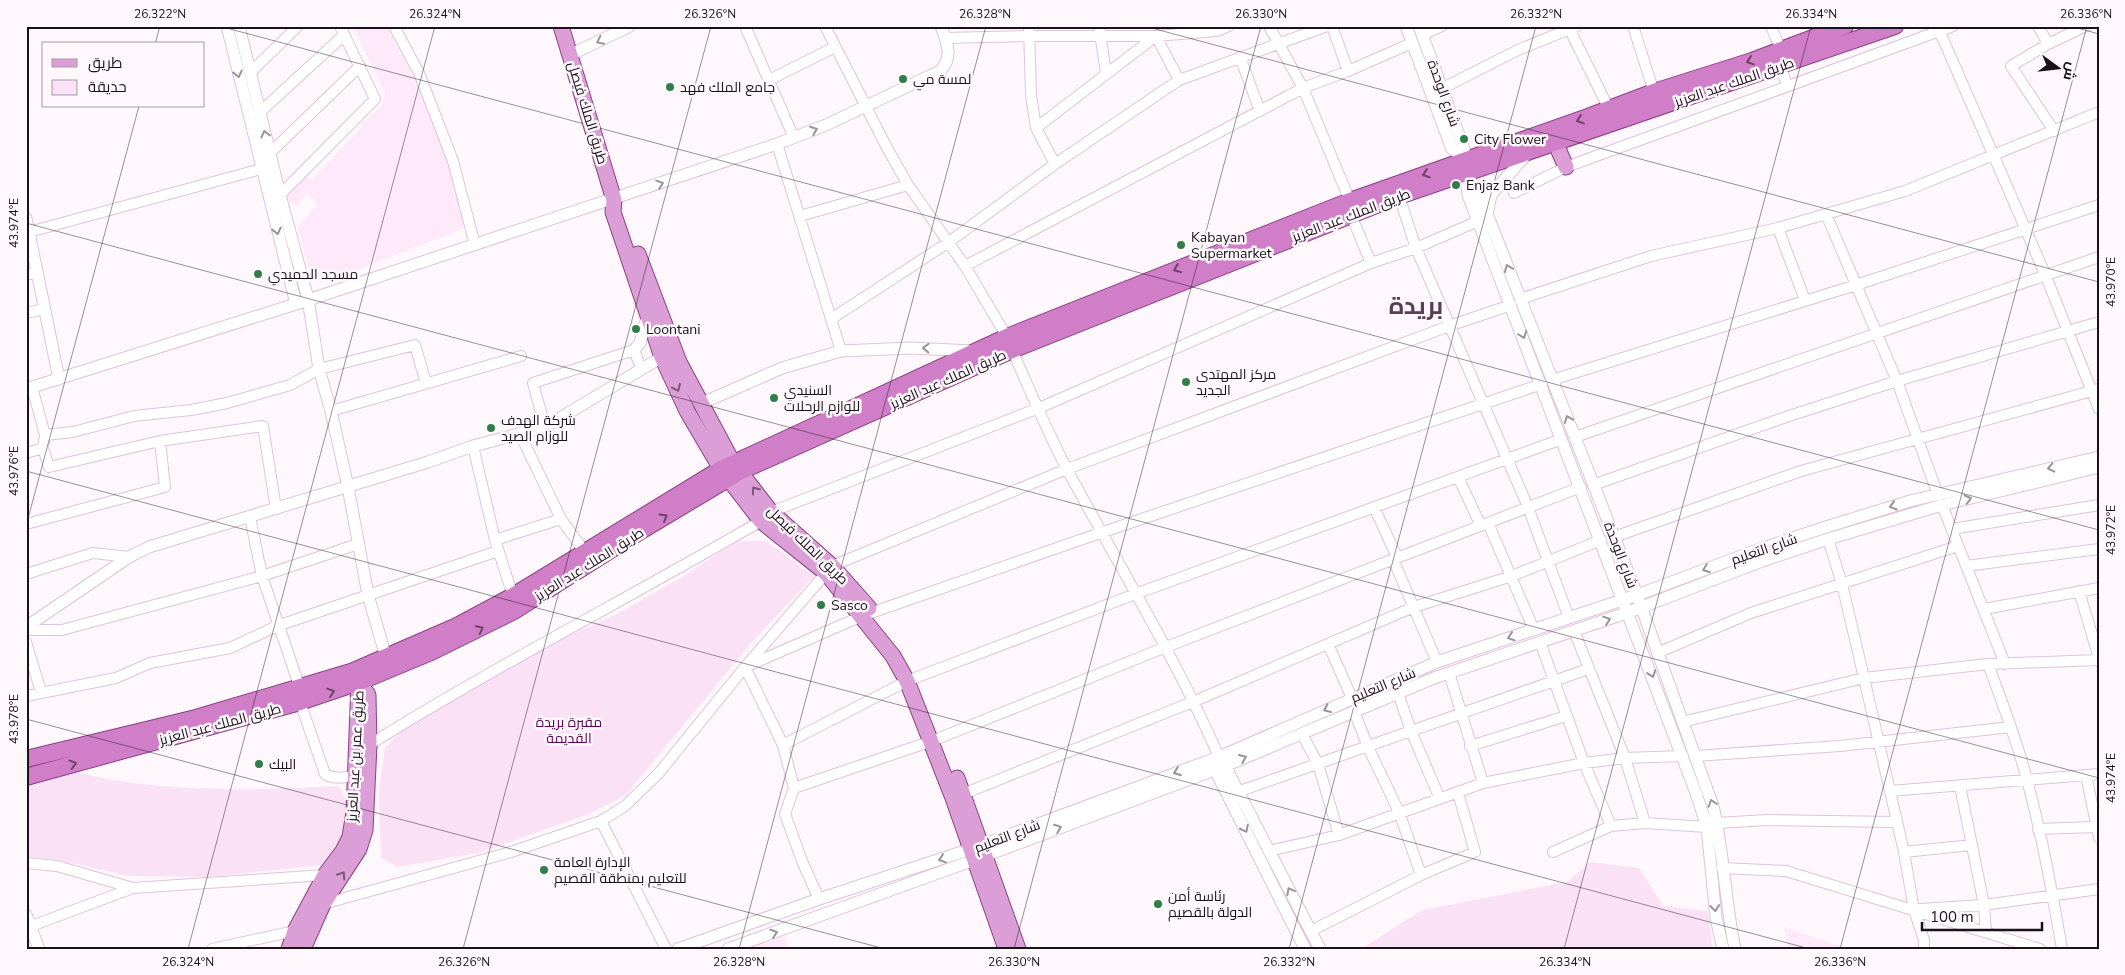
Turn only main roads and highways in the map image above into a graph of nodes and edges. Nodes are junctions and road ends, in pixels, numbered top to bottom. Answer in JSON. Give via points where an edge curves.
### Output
{"nodes":[{"id":1,"x":560,"y":26,"type":"edge"},
{"id":2,"x":1845,"y":26,"type":"edge"},
{"id":3,"x":1895,"y":26,"type":"edge"},
{"id":4,"x":1555,"y":142,"type":"junction"},
{"id":5,"x":1466,"y":167,"type":"junction"},
{"id":6,"x":1566,"y":167,"type":"road end"},
{"id":7,"x":614,"y":200,"type":"junction"},
{"id":8,"x":1350,"y":208,"type":"junction"},
{"id":9,"x":1009,"y":343,"type":"junction"},
{"id":10,"x":731,"y":470,"type":"junction"},
{"id":11,"x":359,"y":682,"type":"junction"},
{"id":12,"x":300,"y":695,"type":"junction"},
{"id":13,"x":937,"y":739,"type":"junction"},
{"id":14,"x":26,"y":759,"type":"edge"},
{"id":15,"x":26,"y":777,"type":"edge"},
{"id":16,"x":978,"y":853,"type":"junction"},
{"id":17,"x":289,"y":949,"type":"edge"},
{"id":18,"x":303,"y":949,"type":"edge"},
{"id":19,"x":1006,"y":949,"type":"edge"},
{"id":20,"x":1018,"y":949,"type":"edge"}],
"edges":[{"from":1,"to":7,"type":"main road","name":"طريق الملك فيصل"},
{"from":2,"to":5,"type":"highway","name":"طريق الملك عبد العزيز","one_way":true,"via":[[1654,92]]},
{"from":3,"to":4,"type":"highway","name":"طريق الملك عبد العزيز"},
{"from":4,"to":5,"type":"highway","name":"طريق الملك عبد العزيز"},
{"from":4,"to":6,"type":"main road"},
{"from":5,"to":8,"type":"highway","name":"طريق الملك عبد العزيز","one_way":true},
{"from":5,"to":8,"type":"highway","name":"طريق الملك عبد العزيز","via":[[1399,196]]},
{"from":7,"to":10,"type":"main road","name":"طريق الملك فيصل","via":[[621,207],[679,362]]},
{"from":7,"to":10,"type":"main road","name":"طريق الملك فيصل","one_way":true,"via":[[613,212],[662,357],[687,411]]},
{"from":8,"to":9,"type":"highway","name":"طريق الملك عبد العزيز"},
{"from":9,"to":10,"type":"highway","name":"طريق الملك عبد العزيز"},
{"from":9,"to":10,"type":"highway","name":"طريق الملك عبد العزيز","via":[[975,351]]},
{"from":11,"to":10,"type":"highway","name":"طريق الملك عبد العزيز","one_way":true,"via":[[431,652],[514,611]]},
{"from":10,"to":12,"type":"highway","name":"طريق الملك عبد العزيز","via":[[457,626]]},
{"from":10,"to":13,"type":"main road","name":"طريق الملك فيصل","via":[[766,516],[829,569],[902,653]]},
{"from":12,"to":11,"type":"highway","name":"طريق الملك عبد العزيز","one_way":true},
{"from":11,"to":17,"type":"main road","name":"طريق عمر بن عبد العزيز","via":[[354,812],[350,837],[344,851],[325,874]]},
{"from":18,"to":11,"type":"main road","name":"طريق عمر بن عبد العزيز","one_way":true,"via":[[323,904],[359,849],[366,830],[368,695]]},
{"from":12,"to":14,"type":"highway","name":"طريق الملك عبد العزيز"},
{"from":15,"to":12,"type":"highway","name":"طريق الملك عبد العزيز","one_way":true},
{"from":13,"to":16,"type":"main road","name":"طريق الملك فيصل"},
{"from":13,"to":16,"type":"main road","name":"طريق الملك فيصل","via":[[962,794]]},
{"from":16,"to":19,"type":"main road","name":"طريق الملك فيصل"},
{"from":16,"to":20,"type":"main road","name":"طريق الملك فيصل"}]}
